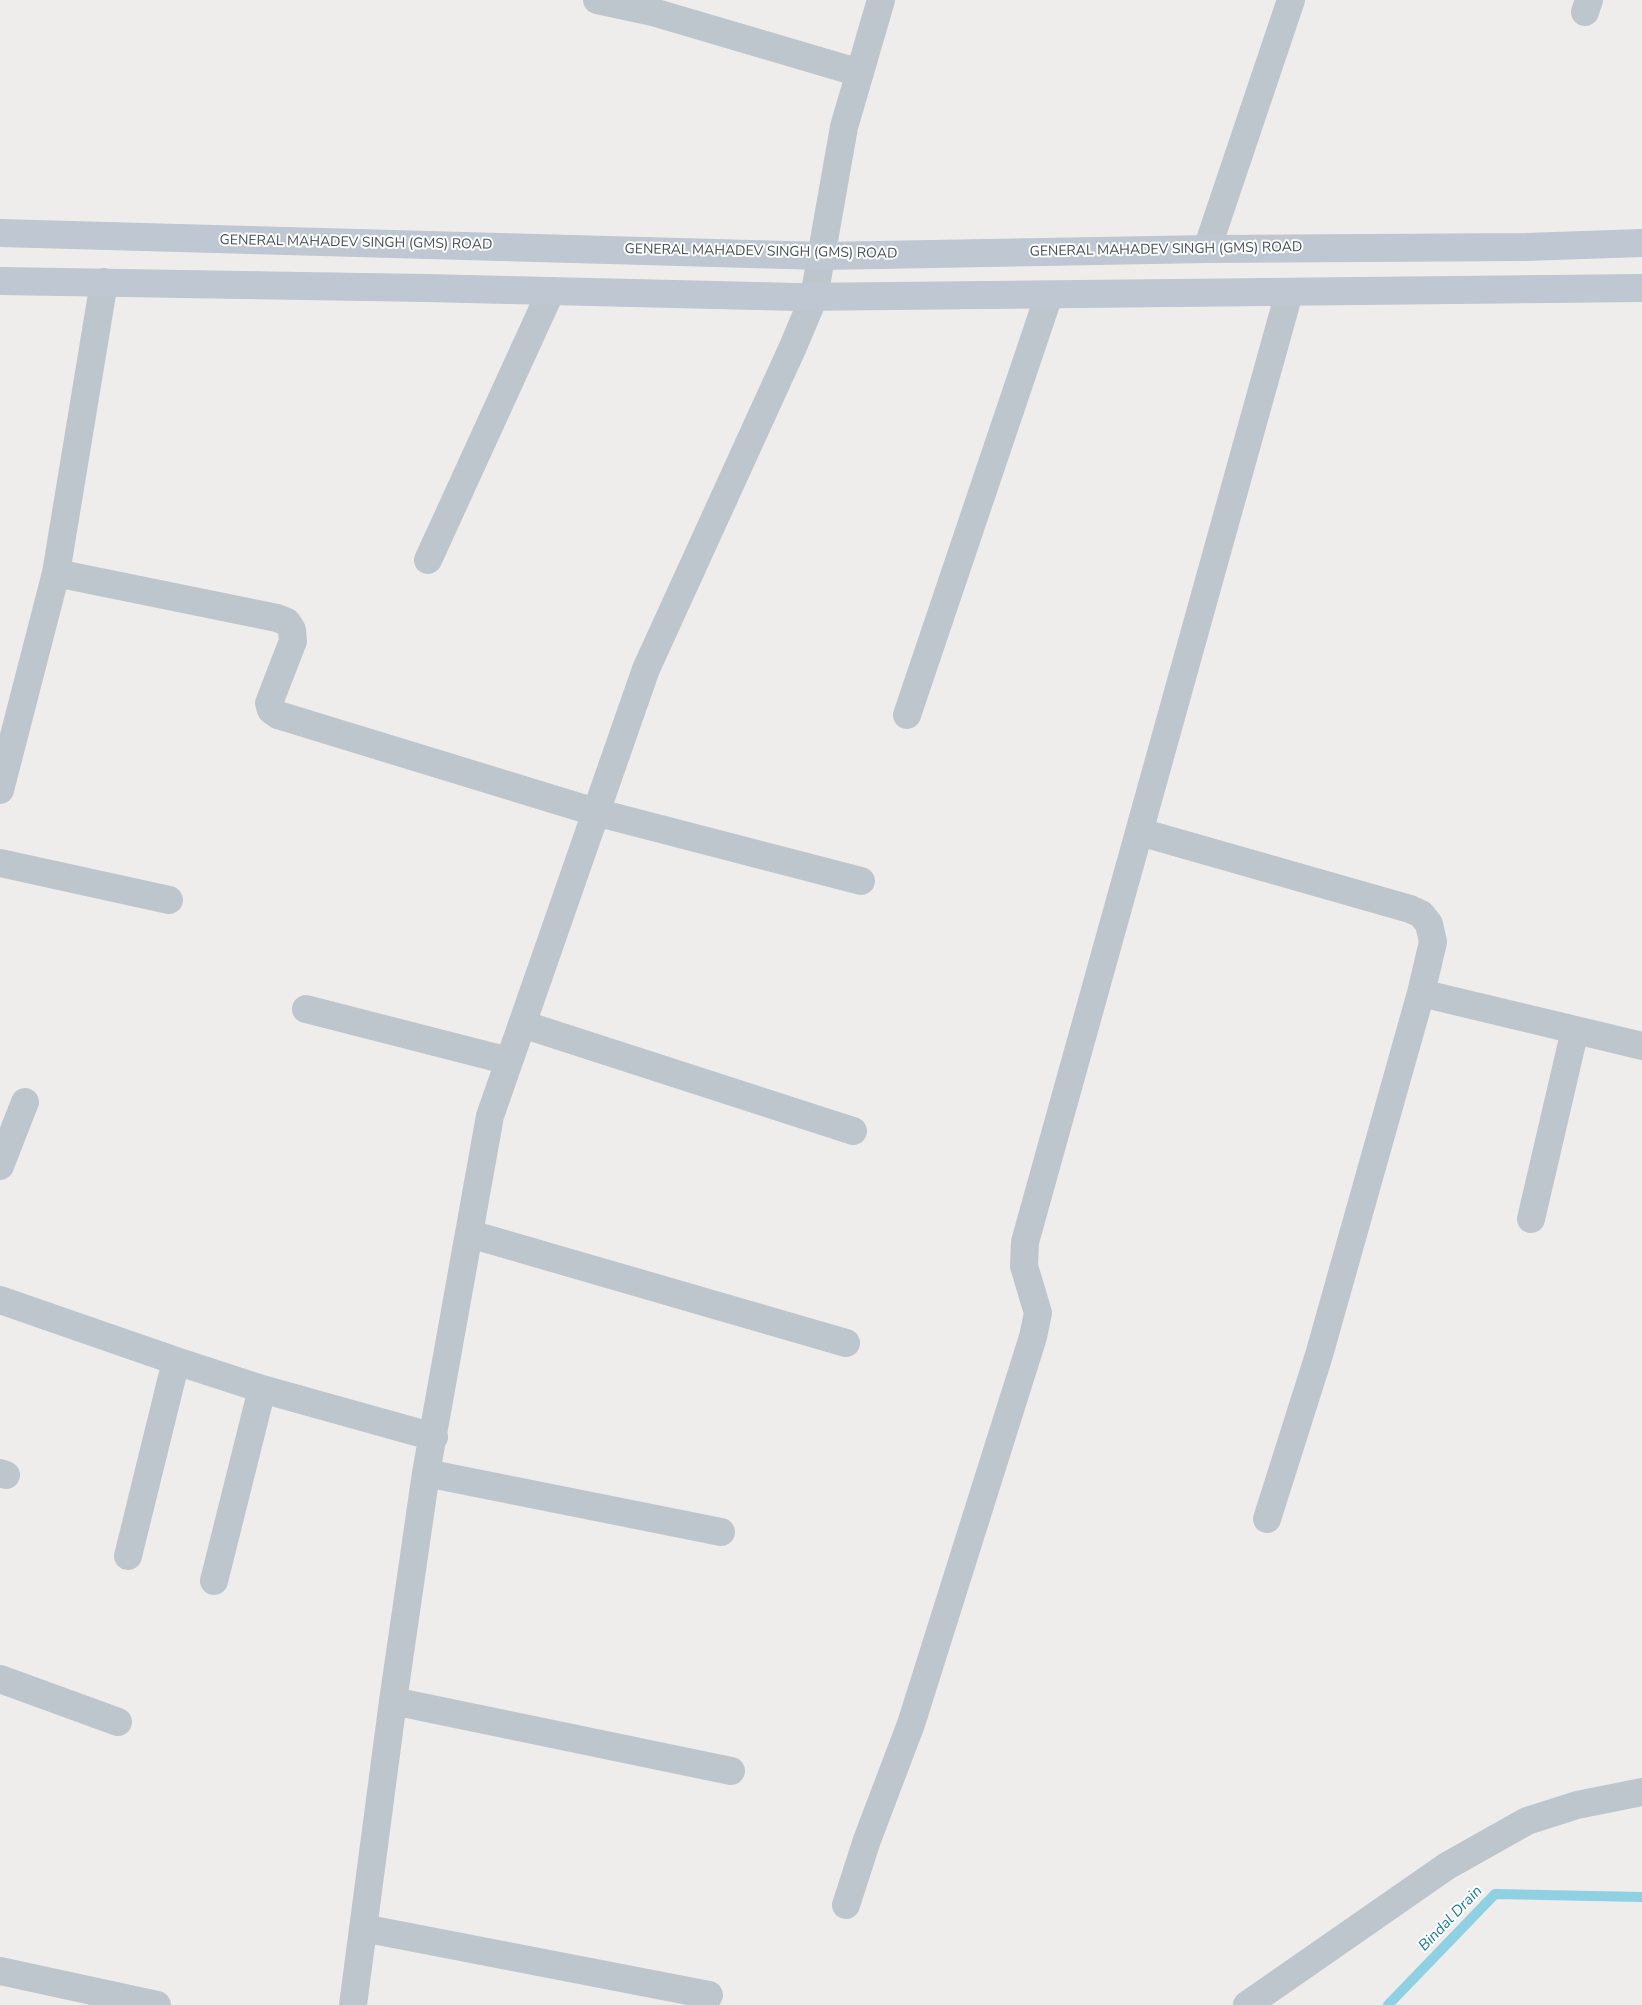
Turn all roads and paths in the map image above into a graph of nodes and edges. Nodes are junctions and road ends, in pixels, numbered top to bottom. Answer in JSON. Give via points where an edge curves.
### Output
{"nodes":[{"id":1,"x":597,"y":0,"type":"edge"},
{"id":2,"x":881,"y":0,"type":"edge"},
{"id":3,"x":1291,"y":0,"type":"edge"},
{"id":4,"x":860,"y":73,"type":"junction"},
{"id":5,"x":0,"y":233,"type":"edge"},
{"id":6,"x":1642,"y":243,"type":"edge"},
{"id":7,"x":1207,"y":249,"type":"junction"},
{"id":8,"x":822,"y":256,"type":"junction"},
{"id":9,"x":0,"y":281,"type":"edge"},
{"id":10,"x":104,"y":282,"type":"junction"},
{"id":11,"x":1642,"y":288,"type":"edge"},
{"id":12,"x":551,"y":291,"type":"junction"},
{"id":13,"x":1289,"y":293,"type":"junction"},
{"id":14,"x":1049,"y":295,"type":"junction"},
{"id":15,"x":814,"y":297,"type":"junction"},
{"id":16,"x":428,"y":560,"type":"dead end"},
{"id":17,"x":56,"y":573,"type":"junction"},
{"id":18,"x":907,"y":715,"type":"dead end"},
{"id":19,"x":0,"y":790,"type":"edge"},
{"id":20,"x":595,"y":812,"type":"junction"},
{"id":21,"x":1140,"y":832,"type":"junction"},
{"id":22,"x":0,"y":864,"type":"edge"},
{"id":23,"x":861,"y":882,"type":"dead end"},
{"id":24,"x":169,"y":900,"type":"dead end"},
{"id":25,"x":1421,"y":993,"type":"junction"},
{"id":26,"x":306,"y":1009,"type":"dead end"},
{"id":27,"x":522,"y":1024,"type":"junction"},
{"id":28,"x":1576,"y":1030,"type":"junction"},
{"id":29,"x":1642,"y":1046,"type":"edge"},
{"id":30,"x":509,"y":1061,"type":"junction"},
{"id":31,"x":25,"y":1102,"type":"dead end"},
{"id":32,"x":853,"y":1131,"type":"dead end"},
{"id":33,"x":0,"y":1166,"type":"edge"},
{"id":34,"x":1531,"y":1219,"type":"dead end"},
{"id":35,"x":470,"y":1234,"type":"junction"},
{"id":36,"x":0,"y":1300,"type":"edge"},
{"id":37,"x":846,"y":1343,"type":"dead end"},
{"id":38,"x":176,"y":1362,"type":"junction"},
{"id":39,"x":262,"y":1389,"type":"junction"},
{"id":40,"x":434,"y":1437,"type":"junction"},
{"id":41,"x":426,"y":1473,"type":"junction"},
{"id":42,"x":1267,"y":1519,"type":"dead end"},
{"id":43,"x":722,"y":1532,"type":"dead end"},
{"id":44,"x":128,"y":1556,"type":"dead end"},
{"id":45,"x":214,"y":1581,"type":"dead end"},
{"id":46,"x":0,"y":1679,"type":"edge"},
{"id":47,"x":392,"y":1701,"type":"junction"},
{"id":48,"x":118,"y":1722,"type":"dead end"},
{"id":49,"x":731,"y":1771,"type":"dead end"},
{"id":50,"x":1642,"y":1792,"type":"edge"},
{"id":51,"x":846,"y":1905,"type":"dead end"},
{"id":52,"x":363,"y":1928,"type":"junction"},
{"id":53,"x":0,"y":1971,"type":"edge"},
{"id":54,"x":709,"y":1995,"type":"dead end"},
{"id":55,"x":157,"y":2005,"type":"edge"},
{"id":56,"x":353,"y":2005,"type":"edge"},
{"id":57,"x":1247,"y":2005,"type":"edge"}],
"edges":[{"from":1,"to":4,"type":"street","via":[[653,12]]},
{"from":2,"to":4,"type":"street"},
{"from":3,"to":7,"type":"street"},
{"from":4,"to":8,"type":"street","via":[[844,127]]},
{"from":5,"to":8,"type":"street","name":"GENERAL MAHADEV SINGH (GMS) ROAD"},
{"from":6,"to":7,"type":"street","name":"GENERAL MAHADEV SINGH (GMS) ROAD"},
{"from":7,"to":8,"type":"street","name":"GENERAL MAHADEV SINGH (GMS) ROAD"},
{"from":8,"to":15,"type":"street"},
{"from":9,"to":10,"type":"street"},
{"from":10,"to":12,"type":"street"},
{"from":10,"to":17,"type":"street"},
{"from":11,"to":13,"type":"street"},
{"from":12,"to":15,"type":"street"},
{"from":12,"to":16,"type":"street"},
{"from":13,"to":14,"type":"street"},
{"from":13,"to":21,"type":"street"},
{"from":14,"to":15,"type":"street"},
{"from":14,"to":18,"type":"street"},
{"from":15,"to":20,"type":"street","via":[[646,669]]},
{"from":17,"to":19,"type":"street"},
{"from":17,"to":20,"type":"street","via":[[287,622],[293,641],[269,703],[271,710],[278,715]]},
{"from":20,"to":23,"type":"street"},
{"from":20,"to":27,"type":"street"},
{"from":21,"to":25,"type":"street","via":[[1421,914],[1429,924],[1433,942]]},
{"from":21,"to":51,"type":"street","via":[[1025,1242],[1024,1266],[1038,1313],[1033,1337],[911,1724]]},
{"from":22,"to":24,"type":"street"},
{"from":25,"to":28,"type":"street"},
{"from":25,"to":42,"type":"street","via":[[1319,1355]]},
{"from":26,"to":30,"type":"street"},
{"from":27,"to":30,"type":"street"},
{"from":27,"to":32,"type":"street"},
{"from":28,"to":29,"type":"street"},
{"from":28,"to":34,"type":"street"},
{"from":30,"to":35,"type":"street","via":[[490,1116]]},
{"from":31,"to":33,"type":"street"},
{"from":35,"to":37,"type":"street"},
{"from":35,"to":40,"type":"street"},
{"from":36,"to":38,"type":"street"},
{"from":38,"to":39,"type":"street"},
{"from":38,"to":44,"type":"street"},
{"from":39,"to":40,"type":"street"},
{"from":39,"to":45,"type":"street"},
{"from":40,"to":41,"type":"street"},
{"from":41,"to":43,"type":"street"},
{"from":41,"to":47,"type":"street"},
{"from":46,"to":48,"type":"street"},
{"from":47,"to":49,"type":"street"},
{"from":47,"to":52,"type":"street"},
{"from":50,"to":57,"type":"street","via":[[1577,1805],[1527,1821],[1447,1866]]},
{"from":52,"to":54,"type":"street"},
{"from":52,"to":56,"type":"street"},
{"from":53,"to":55,"type":"street"}]}
